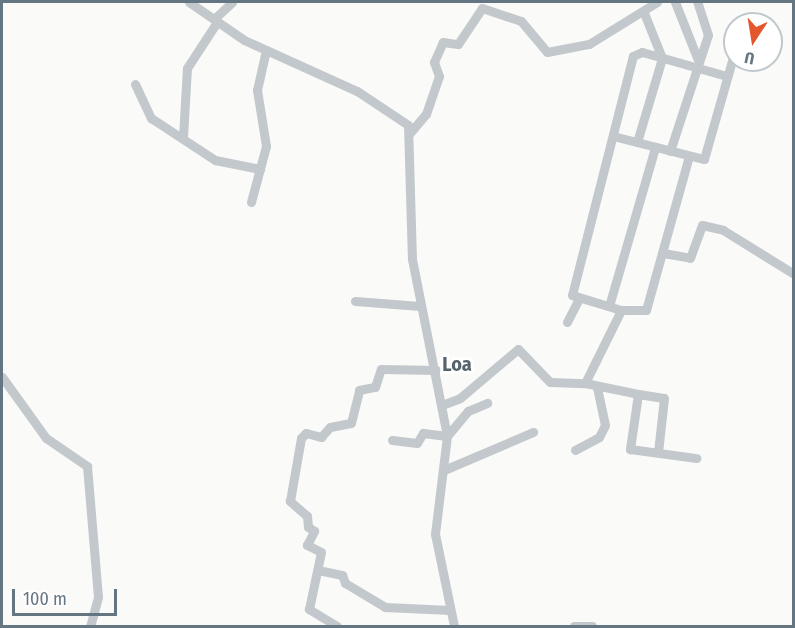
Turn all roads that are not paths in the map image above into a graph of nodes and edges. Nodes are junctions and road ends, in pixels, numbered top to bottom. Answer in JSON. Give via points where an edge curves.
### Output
{"nodes":[{"id":1,"x":189,"y":2,"type":"edge"},
{"id":2,"x":232,"y":2,"type":"edge"},
{"id":3,"x":657,"y":2,"type":"edge"},
{"id":4,"x":675,"y":2,"type":"edge"},
{"id":5,"x":697,"y":2,"type":"edge"},
{"id":6,"x":644,"y":13,"type":"junction"},
{"id":7,"x":216,"y":20,"type":"junction"},
{"id":8,"x":266,"y":50,"type":"junction"},
{"id":9,"x":662,"y":58,"type":"junction"},
{"id":10,"x":696,"y":64,"type":"junction"},
{"id":11,"x":729,"y":72,"type":"edge"},
{"id":12,"x":728,"y":76,"type":"junction"},
{"id":13,"x":135,"y":84,"type":"dead end"},
{"id":14,"x":410,"y":134,"type":"junction"},
{"id":15,"x":613,"y":136,"type":"junction"},
{"id":16,"x":183,"y":137,"type":"junction"},
{"id":17,"x":637,"y":142,"type":"junction"},
{"id":18,"x":655,"y":148,"type":"junction"},
{"id":19,"x":670,"y":151,"type":"junction"},
{"id":20,"x":689,"y":156,"type":"junction"},
{"id":21,"x":260,"y":169,"type":"junction"},
{"id":22,"x":251,"y":202,"type":"dead end"},
{"id":23,"x":663,"y":253,"type":"junction"},
{"id":24,"x":794,"y":273,"type":"edge"},
{"id":25,"x":579,"y":298,"type":"junction"},
{"id":26,"x":355,"y":301,"type":"dead end"},
{"id":27,"x":420,"y":306,"type":"junction"},
{"id":28,"x":609,"y":306,"type":"junction"},
{"id":29,"x":621,"y":310,"type":"junction"},
{"id":30,"x":567,"y":322,"type":"dead end"},
{"id":31,"x":435,"y":370,"type":"junction"},
{"id":32,"x":2,"y":377,"type":"edge"},
{"id":33,"x":585,"y":383,"type":"junction"},
{"id":34,"x":597,"y":388,"type":"junction"},
{"id":35,"x":638,"y":394,"type":"junction"},
{"id":36,"x":487,"y":403,"type":"dead end"},
{"id":37,"x":442,"y":405,"type":"junction"},
{"id":38,"x":533,"y":432,"type":"dead end"},
{"id":39,"x":447,"y":436,"type":"junction"},
{"id":40,"x":392,"y":440,"type":"dead end"},
{"id":41,"x":575,"y":450,"type":"dead end"},
{"id":42,"x":658,"y":452,"type":"junction"},
{"id":43,"x":696,"y":458,"type":"dead end"},
{"id":44,"x":444,"y":471,"type":"junction"},
{"id":45,"x":318,"y":570,"type":"junction"},
{"id":46,"x":450,"y":610,"type":"junction"},
{"id":47,"x":90,"y":627,"type":"edge"},
{"id":48,"x":337,"y":627,"type":"edge"},
{"id":49,"x":454,"y":627,"type":"edge"},
{"id":50,"x":574,"y":627,"type":"edge"},
{"id":51,"x":592,"y":627,"type":"edge"}],
"edges":[{"from":1,"to":7,"type":"street"},
{"from":2,"to":7,"type":"street"},
{"from":3,"to":6,"type":"street"},
{"from":4,"to":10,"type":"street"},
{"from":5,"to":10,"type":"street","via":[[708,35]]},
{"from":6,"to":9,"type":"street"},
{"from":6,"to":14,"type":"street","via":[[618,22],[610,33],[589,44],[547,52],[521,21],[482,8],[459,43],[443,42],[434,62],[439,76],[426,114]]},
{"from":7,"to":8,"type":"street"},
{"from":7,"to":16,"type":"street","via":[[187,68]]},
{"from":8,"to":14,"type":"street","via":[[387,107],[408,125]]},
{"from":8,"to":21,"type":"street","via":[[257,90],[266,142]]},
{"from":9,"to":10,"type":"street"},
{"from":9,"to":15,"type":"street","via":[[642,52],[633,56]]},
{"from":9,"to":17,"type":"street"},
{"from":10,"to":12,"type":"street"},
{"from":10,"to":19,"type":"street"},
{"from":11,"to":12,"type":"street"},
{"from":12,"to":20,"type":"street","via":[[704,159]]},
{"from":13,"to":16,"type":"street","via":[[150,117]]},
{"from":14,"to":27,"type":"street","via":[[410,237]]},
{"from":15,"to":17,"type":"street"},
{"from":15,"to":25,"type":"street","via":[[572,295]]},
{"from":16,"to":21,"type":"street","via":[[215,160]]},
{"from":17,"to":18,"type":"street"},
{"from":18,"to":19,"type":"street"},
{"from":18,"to":28,"type":"street"},
{"from":19,"to":20,"type":"street"},
{"from":20,"to":23,"type":"street"},
{"from":21,"to":22,"type":"street"},
{"from":23,"to":24,"type":"street","via":[[690,258],[703,225],[723,230]]},
{"from":23,"to":29,"type":"street","via":[[644,313]]},
{"from":25,"to":28,"type":"street"},
{"from":25,"to":30,"type":"street"},
{"from":26,"to":27,"type":"street"},
{"from":27,"to":31,"type":"street"},
{"from":28,"to":29,"type":"street"},
{"from":29,"to":33,"type":"street"},
{"from":31,"to":37,"type":"street"},
{"from":31,"to":45,"type":"street","via":[[381,369],[375,388],[359,390],[351,423],[330,427],[321,437],[303,435],[290,501],[314,531],[307,544],[321,552]]},
{"from":32,"to":47,"type":"street","via":[[46,438],[87,466],[98,597]]},
{"from":33,"to":34,"type":"street"},
{"from":33,"to":37,"type":"street","via":[[550,382],[518,350],[460,398]]},
{"from":34,"to":35,"type":"street"},
{"from":34,"to":41,"type":"street","via":[[605,425],[599,437]]},
{"from":35,"to":42,"type":"street","via":[[664,398]]},
{"from":35,"to":42,"type":"street","via":[[629,447]]},
{"from":36,"to":39,"type":"street","via":[[468,411]]},
{"from":37,"to":39,"type":"street"},
{"from":38,"to":44,"type":"street"},
{"from":39,"to":40,"type":"street","via":[[423,433],[417,443]]},
{"from":39,"to":44,"type":"street"},
{"from":42,"to":43,"type":"street"},
{"from":44,"to":46,"type":"street","via":[[435,534]]},
{"from":45,"to":46,"type":"street","via":[[342,575],[376,605]]},
{"from":45,"to":48,"type":"street","via":[[309,609]]},
{"from":46,"to":49,"type":"street"},
{"from":50,"to":51,"type":"street"}]}
